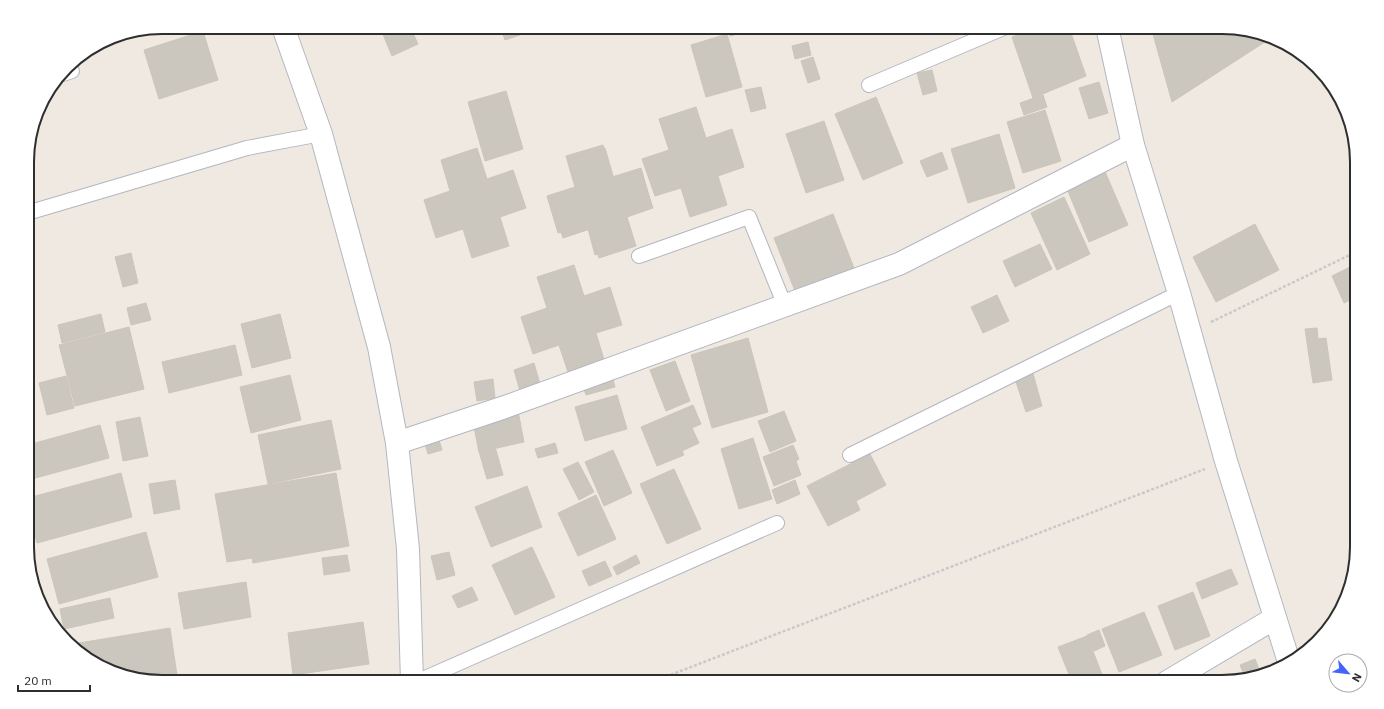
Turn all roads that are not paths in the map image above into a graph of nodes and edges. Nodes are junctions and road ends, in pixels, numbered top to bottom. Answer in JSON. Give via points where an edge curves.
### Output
{"nodes":[{"id":1,"x":285,"y":34,"type":"edge"},
{"id":2,"x":989,"y":34,"type":"edge"},
{"id":3,"x":1109,"y":34,"type":"edge"},
{"id":4,"x":869,"y":85,"type":"dead end"},
{"id":5,"x":321,"y":134,"type":"junction"},
{"id":6,"x":1133,"y":145,"type":"junction"},
{"id":7,"x":34,"y":211,"type":"edge"},
{"id":8,"x":639,"y":256,"type":"dead end"},
{"id":9,"x":1179,"y":293,"type":"junction"},
{"id":10,"x":785,"y":306,"type":"junction"},
{"id":11,"x":397,"y":443,"type":"junction"},
{"id":12,"x":850,"y":455,"type":"dead end"},
{"id":13,"x":777,"y":522,"type":"dead end"},
{"id":14,"x":1275,"y":618,"type":"junction"},
{"id":15,"x":1287,"y":657,"type":"edge"},
{"id":16,"x":412,"y":675,"type":"edge"},
{"id":17,"x":432,"y":675,"type":"edge"},
{"id":18,"x":1179,"y":675,"type":"edge"}],
"edges":[{"from":1,"to":5,"type":"street"},
{"from":2,"to":4,"type":"lane"},
{"from":3,"to":6,"type":"street"},
{"from":5,"to":7,"type":"lane","via":[[247,148]]},
{"from":5,"to":11,"type":"street","via":[[379,347]]},
{"from":6,"to":9,"type":"street"},
{"from":6,"to":10,"type":"street","via":[[899,264]]},
{"from":8,"to":10,"type":"lane","via":[[749,217]]},
{"from":9,"to":12,"type":"lane"},
{"from":9,"to":14,"type":"street","via":[[1226,461]]},
{"from":10,"to":11,"type":"street","via":[[505,407]]},
{"from":11,"to":16,"type":"street","via":[[408,549]]},
{"from":13,"to":17,"type":"lane"},
{"from":14,"to":15,"type":"street"},
{"from":14,"to":18,"type":"street"}]}
